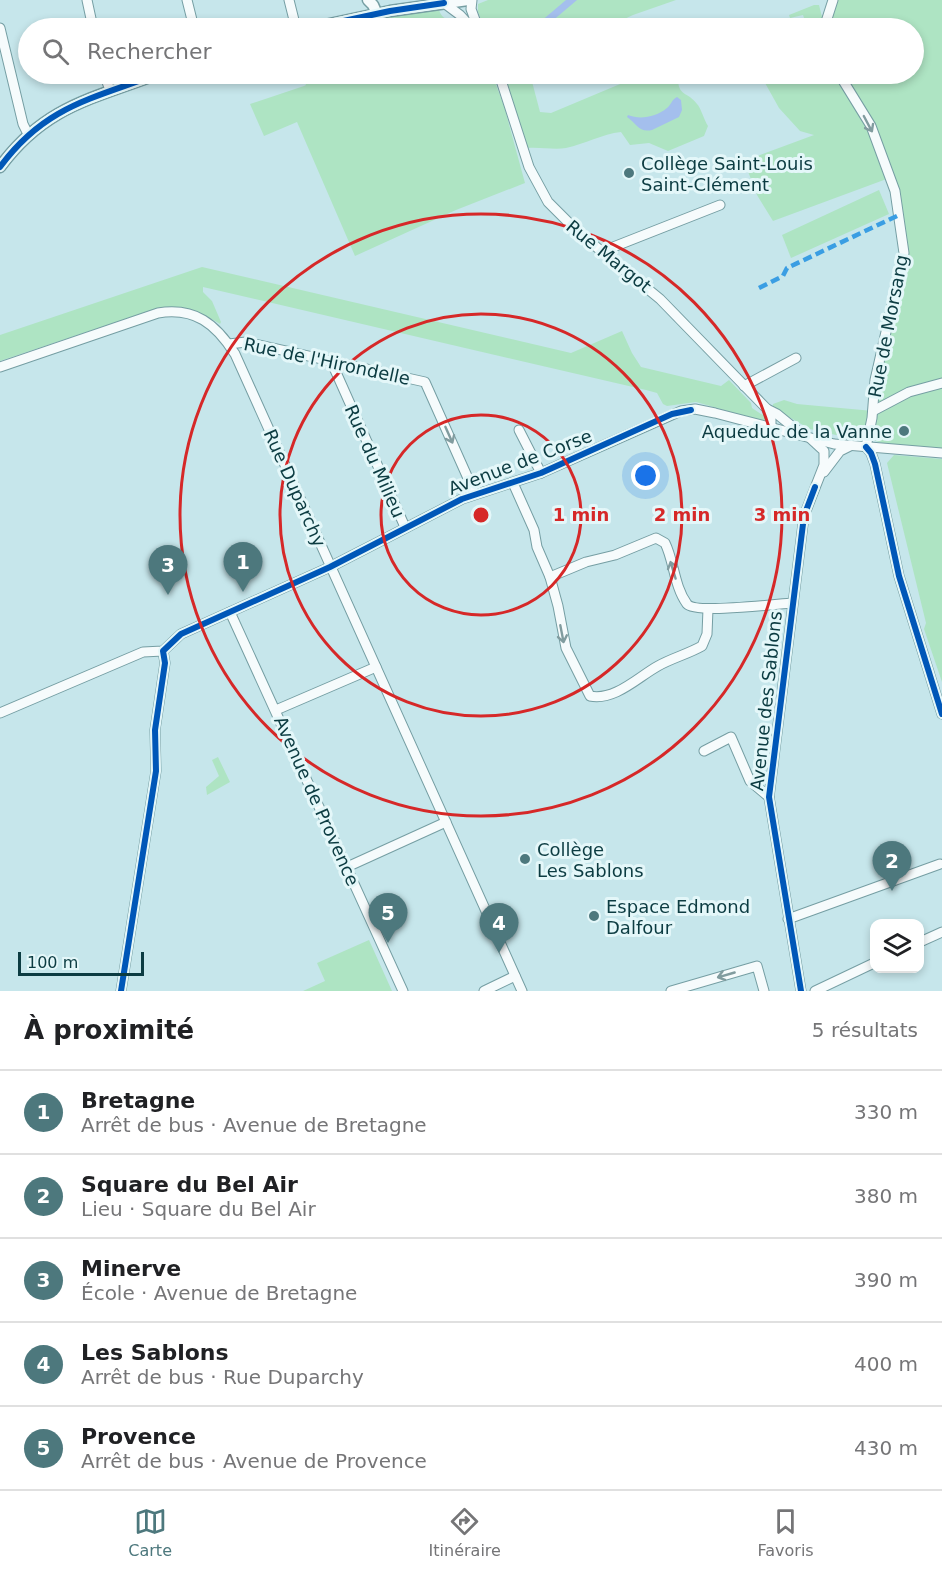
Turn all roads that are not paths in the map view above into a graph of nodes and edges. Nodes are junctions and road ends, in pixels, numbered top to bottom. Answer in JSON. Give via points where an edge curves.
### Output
{"nodes":[{"id":1,"x":87,"y":0,"type":"edge"},
{"id":2,"x":187,"y":0,"type":"edge"},
{"id":3,"x":289,"y":0,"type":"edge"},
{"id":4,"x":368,"y":0,"type":"edge"},
{"id":5,"x":467,"y":0,"type":"edge"},
{"id":6,"x":833,"y":0,"type":"edge"},
{"id":7,"x":444,"y":2,"type":"edge"},
{"id":8,"x":377,"y":14,"type":"junction"},
{"id":9,"x":460,"y":15,"type":"junction"},
{"id":10,"x":91,"y":18,"type":"edge"},
{"id":11,"x":192,"y":18,"type":"edge"},
{"id":12,"x":294,"y":18,"type":"edge"},
{"id":13,"x":358,"y":18,"type":"edge"},
{"id":14,"x":463,"y":18,"type":"edge"},
{"id":15,"x":474,"y":18,"type":"edge"},
{"id":16,"x":827,"y":18,"type":"edge"},
{"id":17,"x":0,"y":28,"type":"edge"},
{"id":18,"x":108,"y":84,"type":"edge"},
{"id":19,"x":128,"y":84,"type":"edge"},
{"id":20,"x":502,"y":84,"type":"edge"},
{"id":21,"x":845,"y":84,"type":"edge"},
{"id":22,"x":110,"y":90,"type":"junction"},
{"id":23,"x":28,"y":134,"type":"junction"},
{"id":24,"x":0,"y":167,"type":"edge"},
{"id":25,"x":720,"y":205,"type":"dead end"},
{"id":26,"x":603,"y":251,"type":"junction"},
{"id":27,"x":229,"y":344,"type":"junction"},
{"id":28,"x":796,"y":358,"type":"dead end"},
{"id":29,"x":331,"y":361,"type":"junction"},
{"id":30,"x":0,"y":367,"type":"edge"},
{"id":31,"x":942,"y":383,"type":"edge"},
{"id":32,"x":744,"y":386,"type":"junction"},
{"id":33,"x":767,"y":409,"type":"junction"},
{"id":34,"x":873,"y":411,"type":"junction"},
{"id":35,"x":771,"y":427,"type":"junction"},
{"id":36,"x":519,"y":430,"type":"dead end"},
{"id":37,"x":805,"y":435,"type":"junction"},
{"id":38,"x":834,"y":444,"type":"junction"},
{"id":39,"x":850,"y":446,"type":"junction"},
{"id":40,"x":866,"y":447,"type":"junction"},
{"id":41,"x":942,"y":453,"type":"edge"},
{"id":42,"x":825,"y":454,"type":"junction"},
{"id":43,"x":541,"y":473,"type":"junction"},
{"id":44,"x":513,"y":483,"type":"junction"},
{"id":45,"x":815,"y":487,"type":"junction"},
{"id":46,"x":475,"y":494,"type":"junction"},
{"id":47,"x":405,"y":527,"type":"junction"},
{"id":48,"x":330,"y":567,"type":"junction"},
{"id":49,"x":550,"y":577,"type":"junction"},
{"id":50,"x":792,"y":603,"type":"junction"},
{"id":51,"x":708,"y":609,"type":"junction"},
{"id":52,"x":230,"y":612,"type":"junction"},
{"id":53,"x":164,"y":651,"type":"junction"},
{"id":54,"x":376,"y":667,"type":"junction"},
{"id":55,"x":276,"y":710,"type":"junction"},
{"id":56,"x":0,"y":712,"type":"edge"},
{"id":57,"x":942,"y":714,"type":"edge"},
{"id":58,"x":704,"y":751,"type":"dead end"},
{"id":59,"x":769,"y":797,"type":"junction"},
{"id":60,"x":446,"y":822,"type":"junction"},
{"id":61,"x":940,"y":864,"type":"dead end"},
{"id":62,"x":347,"y":867,"type":"junction"},
{"id":63,"x":788,"y":920,"type":"junction"},
{"id":64,"x":942,"y":932,"type":"edge"},
{"id":65,"x":924,"y":940,"type":"edge"},
{"id":66,"x":870,"y":965,"type":"edge"},
{"id":67,"x":515,"y":976,"type":"junction"},
{"id":68,"x":122,"y":991,"type":"edge"},
{"id":69,"x":403,"y":991,"type":"edge"},
{"id":70,"x":484,"y":991,"type":"edge"},
{"id":71,"x":522,"y":991,"type":"edge"},
{"id":72,"x":671,"y":991,"type":"edge"},
{"id":73,"x":764,"y":991,"type":"edge"},
{"id":74,"x":801,"y":991,"type":"edge"},
{"id":75,"x":815,"y":991,"type":"edge"}],
"edges":[{"from":1,"to":10,"type":"street"},
{"from":2,"to":11,"type":"street"},
{"from":3,"to":12,"type":"street"},
{"from":4,"to":8,"type":"street"},
{"from":5,"to":7,"type":"street"},
{"from":5,"to":9,"type":"street","via":[[459,8]]},
{"from":5,"to":15,"type":"street"},
{"from":6,"to":16,"type":"street"},
{"from":7,"to":8,"type":"street"},
{"from":7,"to":9,"type":"street"},
{"from":8,"to":13,"type":"street"},
{"from":9,"to":14,"type":"street"},
{"from":17,"to":23,"type":"street"},
{"from":18,"to":22,"type":"street"},
{"from":19,"to":22,"type":"street"},
{"from":20,"to":26,"type":"street","name":"Rue Margot","via":[[536,183],[564,219]]},
{"from":21,"to":34,"type":"street","name":"Rue de Morsang","one_way":true,"via":[[871,126],[895,191],[904,253],[876,380]]},
{"from":22,"to":23,"type":"street","via":[[59,112]]},
{"from":23,"to":24,"type":"street"},
{"from":25,"to":26,"type":"street"},
{"from":26,"to":32,"type":"street","name":"Rue Margot","via":[[660,299]]},
{"from":27,"to":29,"type":"street","name":"Rue de l'Hirondelle","via":[[246,342]]},
{"from":27,"to":30,"type":"street","name":"Rue Duparchy","via":[[201,318],[163,312]]},
{"from":27,"to":48,"type":"street","name":"Rue Duparchy"},
{"from":28,"to":32,"type":"street"},
{"from":29,"to":46,"type":"street","name":"Rue de l'Hirondelle","one_way":true,"via":[[425,382]]},
{"from":29,"to":47,"type":"street","name":"Rue du Milieu"},
{"from":31,"to":34,"type":"street","via":[[909,392]]},
{"from":32,"to":33,"type":"street","name":"Rue Margot"},
{"from":33,"to":35,"type":"street"},
{"from":33,"to":37,"type":"street","name":"Rue Margot"},
{"from":34,"to":40,"type":"street","name":"Rue de Morsang"},
{"from":35,"to":37,"type":"street","name":"Avenue de Corse"},
{"from":35,"to":43,"type":"street","name":"Avenue de Corse","via":[[704,411],[681,411]]},
{"from":36,"to":43,"type":"street"},
{"from":37,"to":38,"type":"street","name":"Avenue de Corse"},
{"from":37,"to":42,"type":"street"},
{"from":38,"to":39,"type":"street","name":"Avenue de Corse"},
{"from":38,"to":42,"type":"street","name":"Avenue des Sablons"},
{"from":39,"to":40,"type":"street","name":"Avenue de Corse"},
{"from":39,"to":45,"type":"street","name":"Avenue des Sablons","via":[[834,458]]},
{"from":40,"to":41,"type":"street","name":"Avenue de Corse"},
{"from":40,"to":57,"type":"street","via":[[875,464],[909,614]]},
{"from":42,"to":45,"type":"street","name":"Avenue des Sablons"},
{"from":43,"to":44,"type":"street","name":"Avenue de Corse"},
{"from":44,"to":46,"type":"street","name":"Avenue de Corse"},
{"from":44,"to":49,"type":"street"},
{"from":45,"to":50,"type":"street","name":"Avenue des Sablons","via":[[804,516]]},
{"from":46,"to":47,"type":"street","name":"Avenue de Corse"},
{"from":47,"to":48,"type":"street","name":"Avenue de Corse"},
{"from":48,"to":52,"type":"street","name":"Avenue de Corse"},
{"from":48,"to":54,"type":"street","name":"Rue Duparchy"},
{"from":51,"to":49,"type":"street","one_way":true,"via":[[688,604],[667,547],[656,538]]},
{"from":49,"to":51,"type":"street","one_way":true,"via":[[566,648],[590,696],[598,698],[702,646],[707,634]]},
{"from":50,"to":51,"type":"street"},
{"from":50,"to":59,"type":"street","name":"Avenue des Sablons"},
{"from":52,"to":53,"type":"street","name":"Avenue de Corse","via":[[182,634]]},
{"from":52,"to":55,"type":"street","name":"Avenue de Provence"},
{"from":53,"to":56,"type":"street","via":[[144,652]]},
{"from":53,"to":68,"type":"street","via":[[154,742],[156,771]]},
{"from":54,"to":55,"type":"street"},
{"from":54,"to":60,"type":"street","name":"Rue Duparchy"},
{"from":55,"to":62,"type":"street","name":"Avenue de Provence"},
{"from":58,"to":59,"type":"street","via":[[731,737],[750,782]]},
{"from":59,"to":63,"type":"street","name":"Avenue des Sablons"},
{"from":60,"to":62,"type":"street"},
{"from":60,"to":67,"type":"street","name":"Rue Duparchy"},
{"from":61,"to":63,"type":"street"},
{"from":62,"to":69,"type":"street","name":"Avenue de Provence"},
{"from":63,"to":74,"type":"street","name":"Avenue des Sablons"},
{"from":64,"to":65,"type":"street"},
{"from":66,"to":75,"type":"street"},
{"from":67,"to":70,"type":"street"},
{"from":67,"to":71,"type":"street","name":"Rue Duparchy"},
{"from":73,"to":72,"type":"street","one_way":true,"via":[[757,966]]}]}
